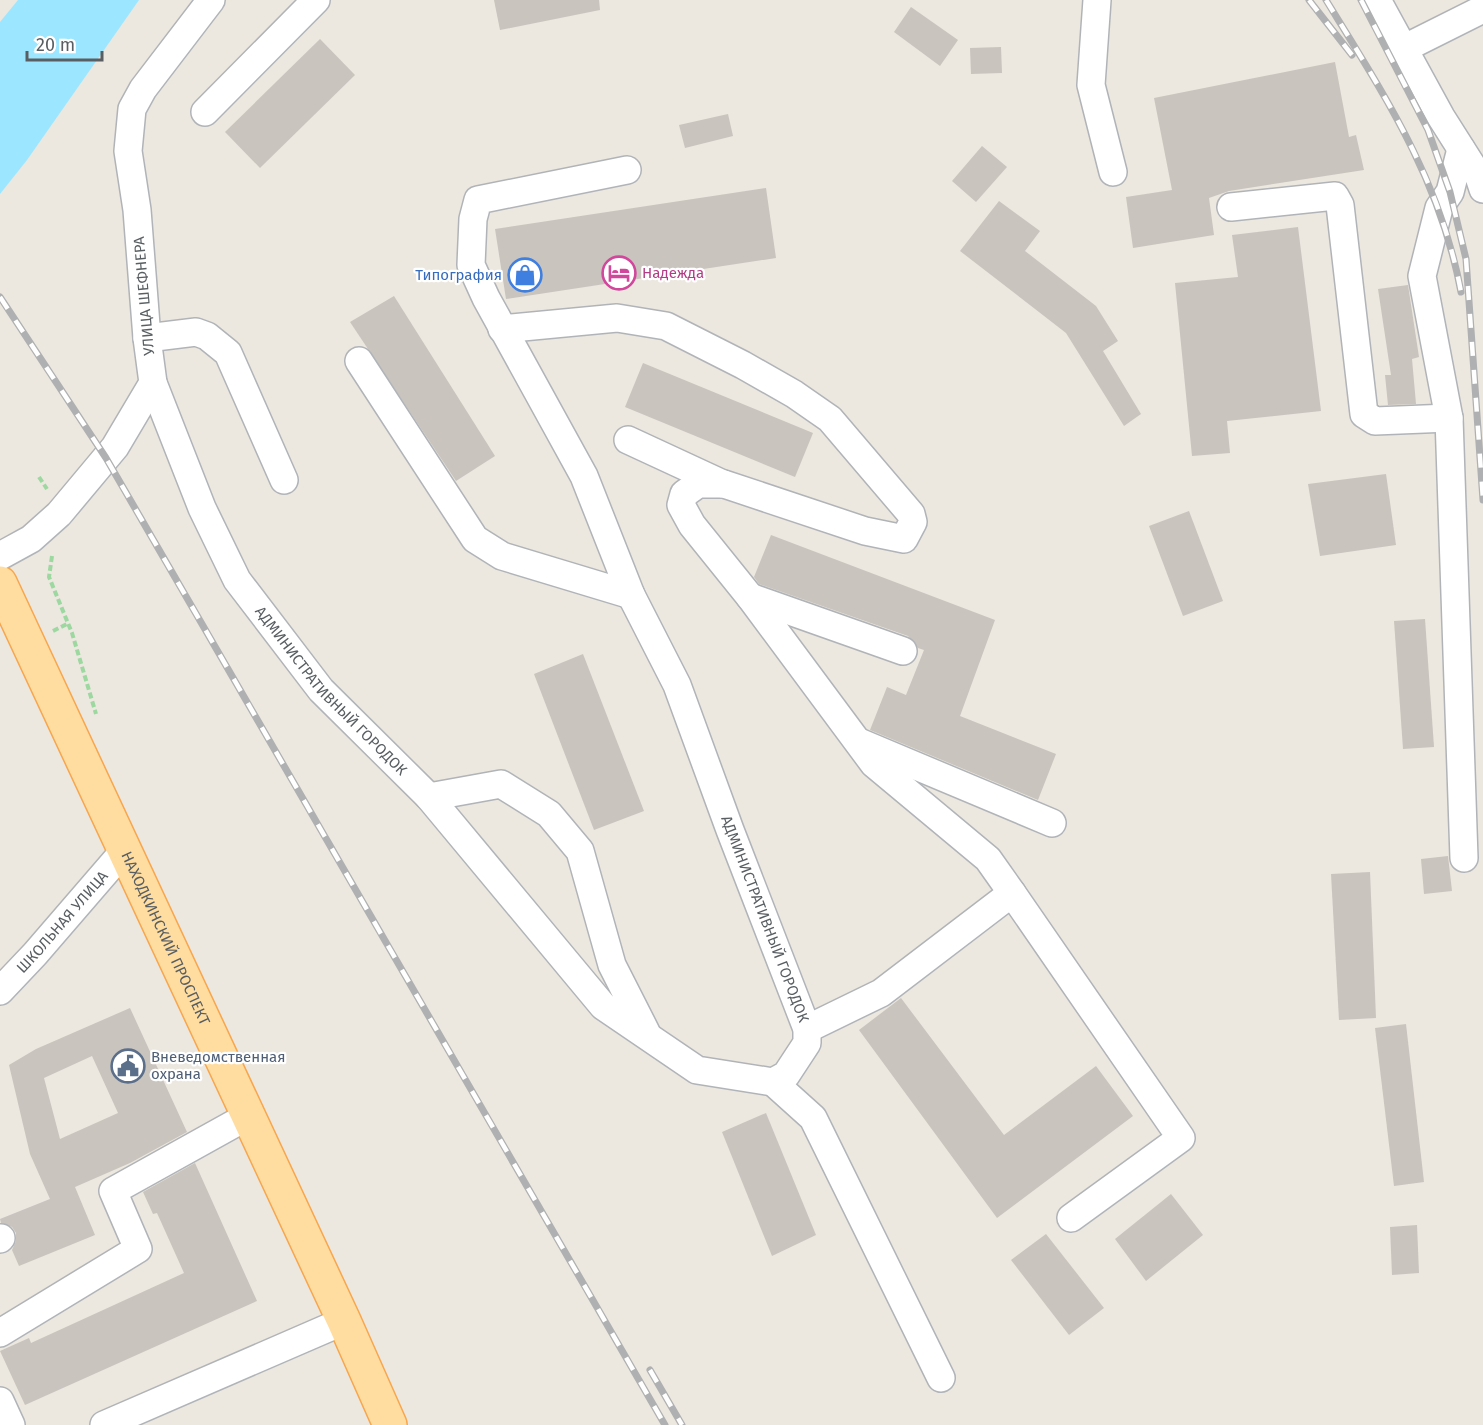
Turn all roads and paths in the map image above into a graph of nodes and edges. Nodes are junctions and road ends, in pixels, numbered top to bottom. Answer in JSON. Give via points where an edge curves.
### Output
{"nodes":[{"id":1,"x":211,"y":0,"type":"edge"},
{"id":2,"x":316,"y":0,"type":"edge"},
{"id":3,"x":1097,"y":0,"type":"edge"},
{"id":4,"x":1377,"y":0,"type":"edge"},
{"id":5,"x":1483,"y":9,"type":"edge"},
{"id":6,"x":1403,"y":49,"type":"junction"},
{"id":7,"x":205,"y":112,"type":"dead end"},
{"id":8,"x":1461,"y":149,"type":"junction"},
{"id":9,"x":627,"y":170,"type":"dead end"},
{"id":10,"x":1113,"y":172,"type":"dead end"},
{"id":11,"x":1483,"y":189,"type":"edge"},
{"id":12,"x":1231,"y":207,"type":"dead end"},
{"id":13,"x":502,"y":329,"type":"junction"},
{"id":14,"x":147,"y":338,"type":"junction"},
{"id":15,"x":359,"y":361,"type":"dead end"},
{"id":16,"x":153,"y":383,"type":"junction"},
{"id":17,"x":1449,"y":418,"type":"junction"},
{"id":18,"x":628,"y":440,"type":"dead end"},
{"id":19,"x":39,"y":477,"type":"dead end"},
{"id":20,"x":284,"y":480,"type":"dead end"},
{"id":21,"x":724,"y":484,"type":"junction"},
{"id":22,"x":62,"y":511,"type":"junction"},
{"id":23,"x":54,"y":550,"type":"dead end"},
{"id":24,"x":0,"y":556,"type":"edge"},
{"id":25,"x":0,"y":583,"type":"edge"},
{"id":26,"x":631,"y":595,"type":"junction"},
{"id":27,"x":750,"y":597,"type":"junction"},
{"id":28,"x":903,"y":651,"type":"dead end"},
{"id":29,"x":98,"y":720,"type":"dead end"},
{"id":30,"x":855,"y":740,"type":"junction"},
{"id":31,"x":429,"y":797,"type":"junction"},
{"id":32,"x":1052,"y":823,"type":"dead end"},
{"id":33,"x":123,"y":852,"type":"junction"},
{"id":34,"x":1464,"y":858,"type":"dead end"},
{"id":35,"x":1012,"y":892,"type":"junction"},
{"id":36,"x":0,"y":990,"type":"edge"},
{"id":37,"x":807,"y":1029,"type":"junction"},
{"id":38,"x":646,"y":1033,"type":"junction"},
{"id":39,"x":773,"y":1082,"type":"junction"},
{"id":40,"x":248,"y":1116,"type":"junction"},
{"id":41,"x":1071,"y":1218,"type":"dead end"},
{"id":42,"x":344,"y":1321,"type":"junction"},
{"id":43,"x":0,"y":1333,"type":"edge"},
{"id":44,"x":941,"y":1378,"type":"dead end"},
{"id":45,"x":0,"y":1401,"type":"edge"},
{"id":46,"x":10,"y":1425,"type":"edge"},
{"id":47,"x":104,"y":1425,"type":"edge"},
{"id":48,"x":390,"y":1425,"type":"edge"}],
"edges":[{"from":1,"to":14,"type":"street","name":"УЛИЦА ШЕФНЕРА","via":[[132,109],[128,151]]},
{"from":2,"to":7,"type":"street"},
{"from":3,"to":10,"type":"street","via":[[1091,85]]},
{"from":4,"to":6,"type":"street"},
{"from":5,"to":6,"type":"street"},
{"from":6,"to":8,"type":"street"},
{"from":8,"to":11,"type":"street"},
{"from":8,"to":17,"type":"street","via":[[1450,192],[1439,208],[1422,276]]},
{"from":9,"to":13,"type":"street","name":"АДМИНИСТРАТИВНЫЙ ГОРОДОК","via":[[478,200],[472,219],[471,265]]},
{"from":12,"to":17,"type":"street","via":[[1335,196],[1340,205],[1364,414],[1375,421]]},
{"from":13,"to":21,"type":"street","via":[[616,318],[666,326],[743,365],[830,419],[907,506],[913,522],[904,539],[894,537]]},
{"from":13,"to":26,"type":"street","name":"АДМИНИСТРАТИВНЫЙ ГОРОДОК","via":[[584,476]]},
{"from":14,"to":16,"type":"street","name":"УЛИЦА ШЕФНЕРА"},
{"from":14,"to":20,"type":"street","via":[[196,332],[228,353]]},
{"from":15,"to":26,"type":"street","via":[[475,539],[502,556]]},
{"from":16,"to":22,"type":"street","via":[[115,447]]},
{"from":16,"to":31,"type":"street","name":"АДМИНИСТРАТИВНЫЙ ГОРОДОК","via":[[202,508],[237,580],[321,690]]},
{"from":17,"to":34,"type":"street"},
{"from":18,"to":21,"type":"street"},
{"from":19,"to":22,"type":"path"},
{"from":21,"to":27,"type":"street","via":[[699,484],[684,494],[681,505],[692,525]]},
{"from":22,"to":24,"type":"street","via":[[31,539]]},
{"from":23,"to":29,"type":"path","via":[[49,577],[72,633]]},
{"from":25,"to":33,"type":"main road","name":"НАХОДКИНСКИЙ ПРОСПЕКТ"},
{"from":26,"to":37,"type":"street","name":"АДМИНИСТРАТИВНЫЙ ГОРОДОК","via":[[677,685]]},
{"from":27,"to":28,"type":"street"},
{"from":27,"to":30,"type":"street"},
{"from":30,"to":32,"type":"street"},
{"from":30,"to":35,"type":"street","via":[[874,764],[988,859]]},
{"from":31,"to":38,"type":"street","name":"АДМИНИСТРАТИВНЫЙ ГОРОДОК","via":[[603,1006]]},
{"from":31,"to":38,"type":"street","via":[[501,784],[549,814],[580,851],[612,965]]},
{"from":33,"to":36,"type":"street","name":"ШКОЛЬНАЯ УЛИЦА"},
{"from":33,"to":40,"type":"main road","name":"НАХОДКИНСКИЙ ПРОСПЕКТ"},
{"from":35,"to":37,"type":"street","via":[[881,993]]},
{"from":35,"to":41,"type":"street","via":[[1181,1138]]},
{"from":37,"to":39,"type":"street","name":"АДМИНИСТРАТИВНЫЙ ГОРОДОК","via":[[807,1043],[786,1075]]},
{"from":38,"to":39,"type":"street","name":"АДМИНИСТРАТИВНЫЙ ГОРОДОК","via":[[697,1070]]},
{"from":39,"to":44,"type":"street","via":[[813,1118]]},
{"from":40,"to":42,"type":"main road","name":"НАХОДКИНСКИЙ ПРОСПЕКТ"},
{"from":40,"to":43,"type":"street","via":[[113,1191],[138,1249]]},
{"from":42,"to":47,"type":"street"},
{"from":42,"to":48,"type":"main road","name":"НАХОДКИНСКИЙ ПРОСПЕКТ"},
{"from":45,"to":46,"type":"street"}]}
